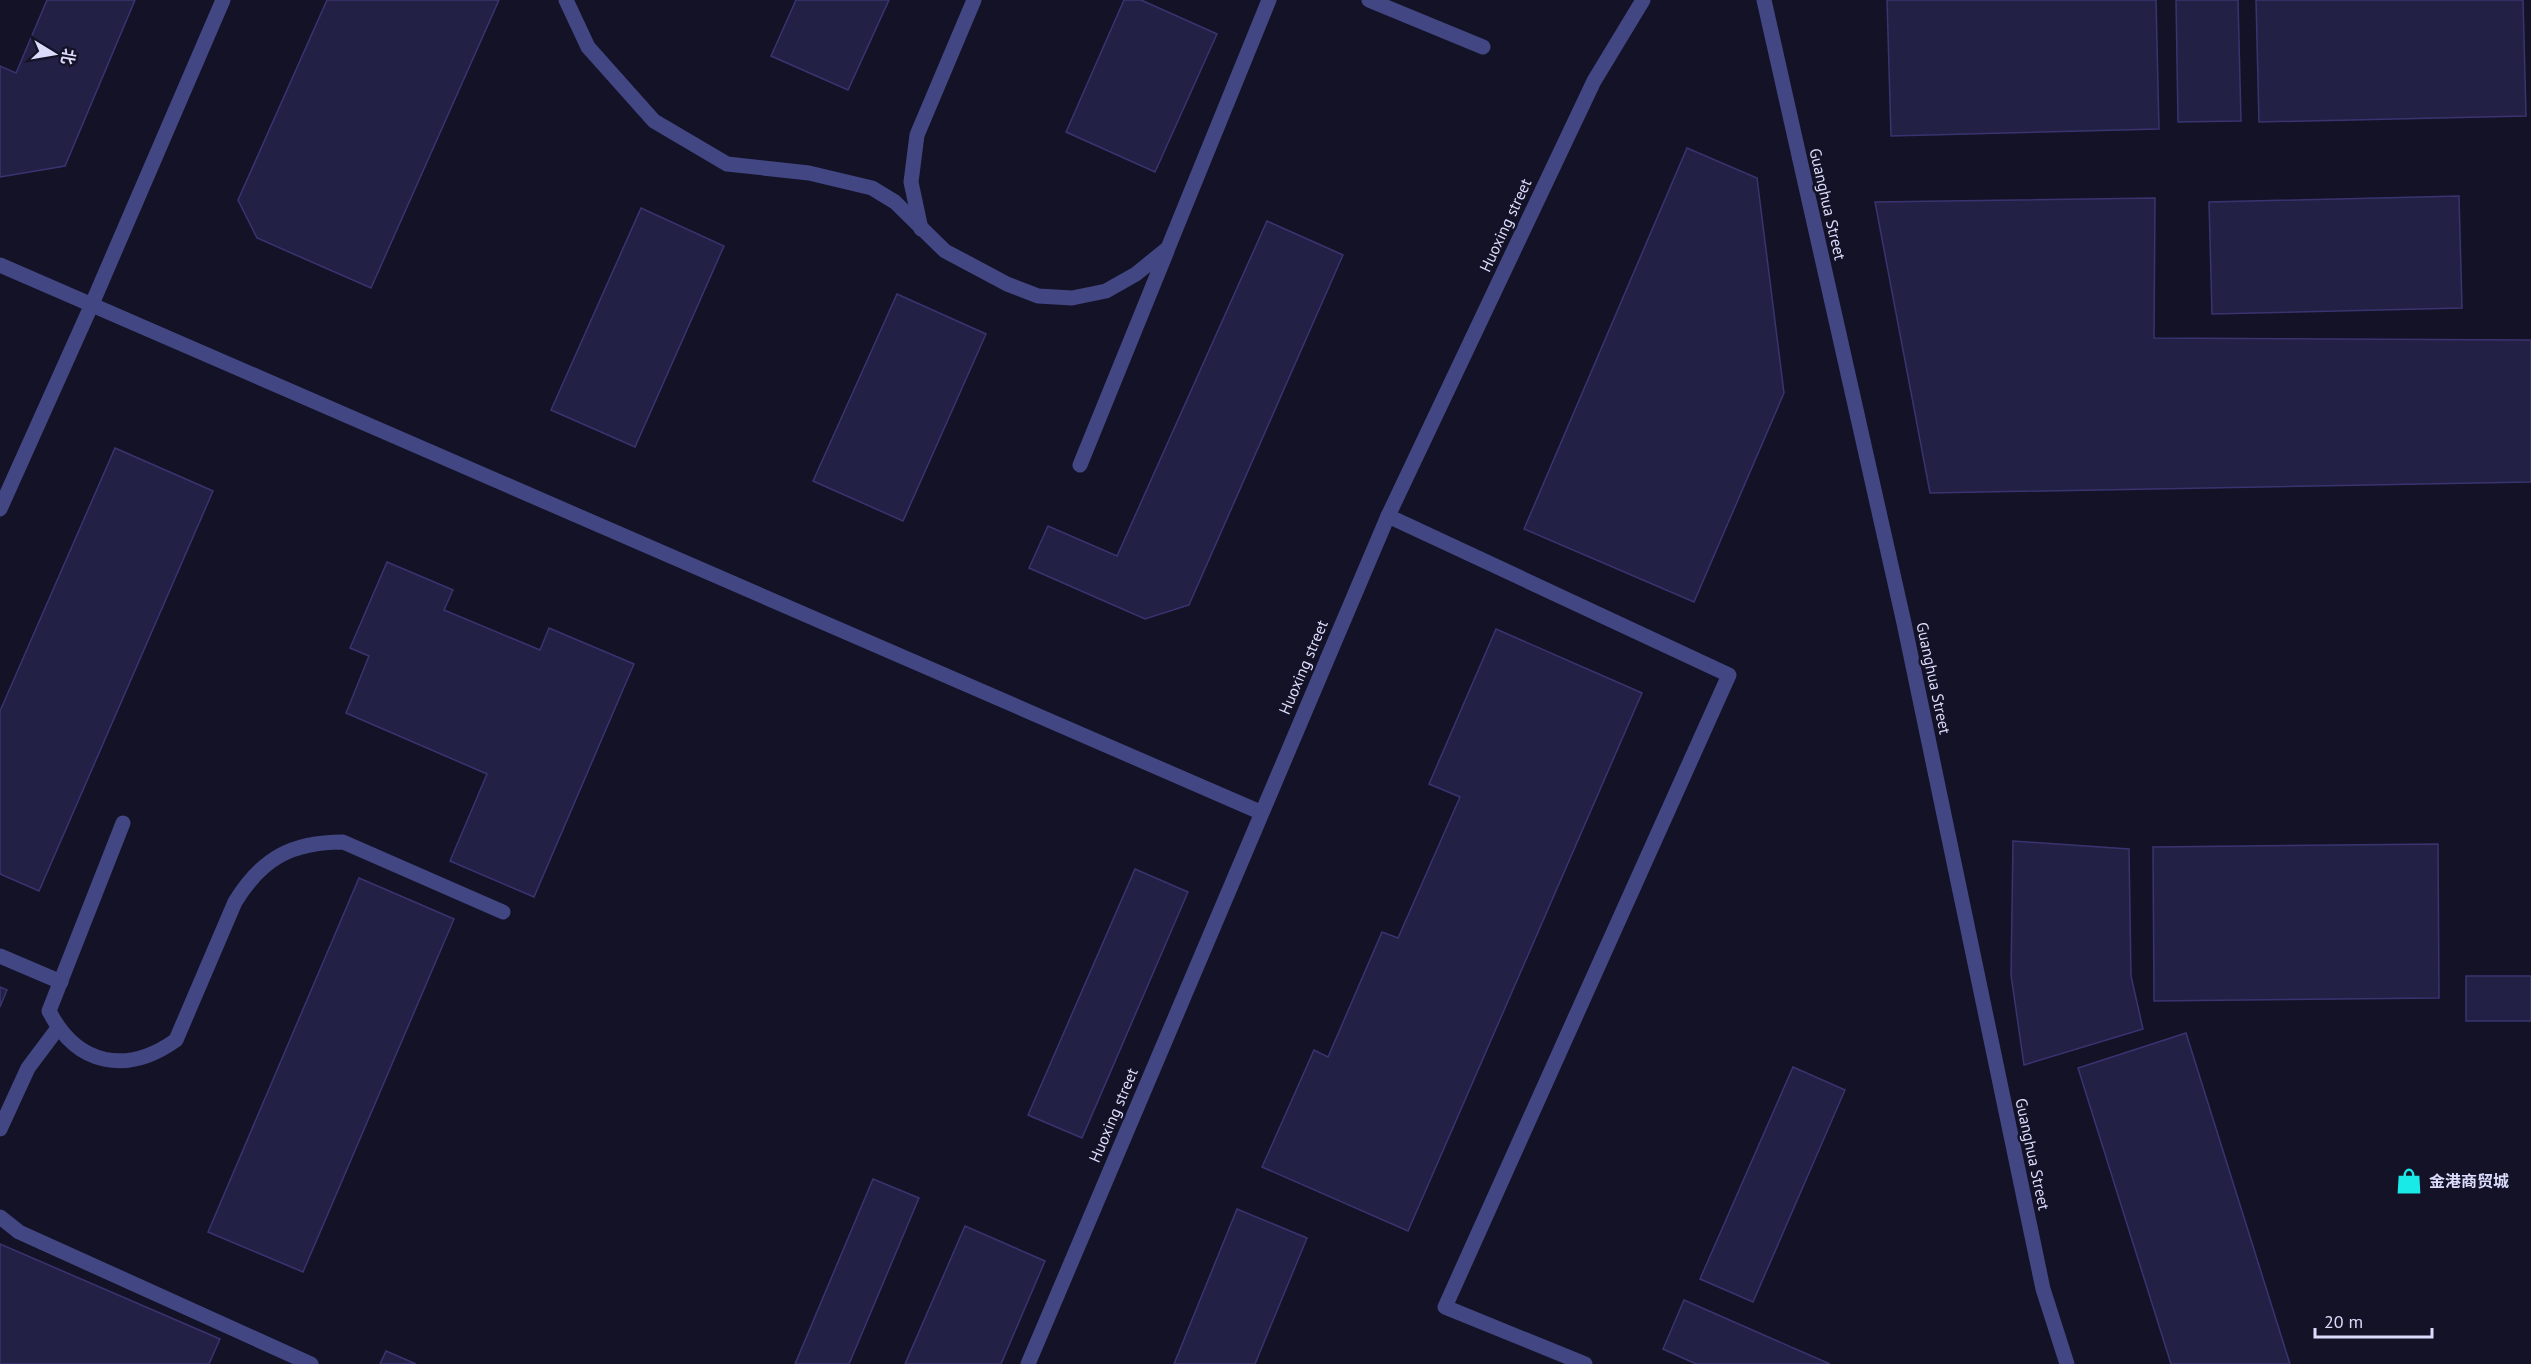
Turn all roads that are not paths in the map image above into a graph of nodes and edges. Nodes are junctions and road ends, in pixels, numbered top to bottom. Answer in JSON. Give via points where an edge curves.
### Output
{"nodes":[{"id":1,"x":223,"y":0,"type":"edge"},
{"id":2,"x":566,"y":0,"type":"edge"},
{"id":3,"x":974,"y":0,"type":"edge"},
{"id":4,"x":1269,"y":0,"type":"edge"},
{"id":5,"x":1370,"y":0,"type":"edge"},
{"id":6,"x":1643,"y":0,"type":"edge"},
{"id":7,"x":1764,"y":0,"type":"edge"},
{"id":8,"x":1483,"y":47,"type":"dead end"},
{"id":9,"x":921,"y":229,"type":"junction"},
{"id":10,"x":1168,"y":248,"type":"junction"},
{"id":11,"x":0,"y":265,"type":"edge"},
{"id":12,"x":92,"y":304,"type":"junction"},
{"id":13,"x":1080,"y":465,"type":"dead end"},
{"id":14,"x":0,"y":509,"type":"edge"},
{"id":15,"x":1388,"y":516,"type":"junction"},
{"id":16,"x":1260,"y":812,"type":"junction"},
{"id":17,"x":123,"y":824,"type":"dead end"},
{"id":18,"x":503,"y":912,"type":"dead end"},
{"id":19,"x":0,"y":956,"type":"edge"},
{"id":20,"x":61,"y":982,"type":"junction"},
{"id":21,"x":58,"y":1028,"type":"junction"},
{"id":22,"x":0,"y":1130,"type":"edge"},
{"id":23,"x":0,"y":1217,"type":"edge"},
{"id":24,"x":311,"y":1364,"type":"edge"},
{"id":25,"x":1028,"y":1364,"type":"edge"},
{"id":26,"x":1585,"y":1364,"type":"edge"},
{"id":27,"x":2067,"y":1364,"type":"edge"}],
"edges":[{"from":1,"to":12,"type":"street"},
{"from":2,"to":9,"type":"street","via":[[588,47],[654,121],[727,164],[809,173],[872,188],[895,202]]},
{"from":3,"to":9,"type":"street","via":[[917,135],[911,182]]},
{"from":4,"to":10,"type":"street"},
{"from":5,"to":8,"type":"street"},
{"from":6,"to":15,"type":"street","name":"Huoxing street","via":[[1594,81]]},
{"from":7,"to":27,"type":"street","name":"Guanghua Street","via":[[1906,635],[2043,1289]]},
{"from":9,"to":10,"type":"street","via":[[945,251],[1038,296],[1072,298],[1106,291],[1136,274]]},
{"from":10,"to":13,"type":"street"},
{"from":11,"to":12,"type":"street"},
{"from":12,"to":14,"type":"street"},
{"from":12,"to":16,"type":"street"},
{"from":15,"to":16,"type":"street","name":"Huoxing street"},
{"from":15,"to":26,"type":"street","via":[[1729,675],[1445,1307]]},
{"from":16,"to":25,"type":"street","name":"Huoxing street"},
{"from":17,"to":20,"type":"street"},
{"from":18,"to":21,"type":"street","via":[[343,842],[317,842],[276,857],[246,884],[176,1040],[160,1052],[123,1062],[103,1060],[70,1042]]},
{"from":19,"to":20,"type":"street"},
{"from":20,"to":21,"type":"street","via":[[49,1011]]},
{"from":21,"to":22,"type":"street","via":[[28,1068]]},
{"from":23,"to":24,"type":"street","via":[[19,1232]]}]}
